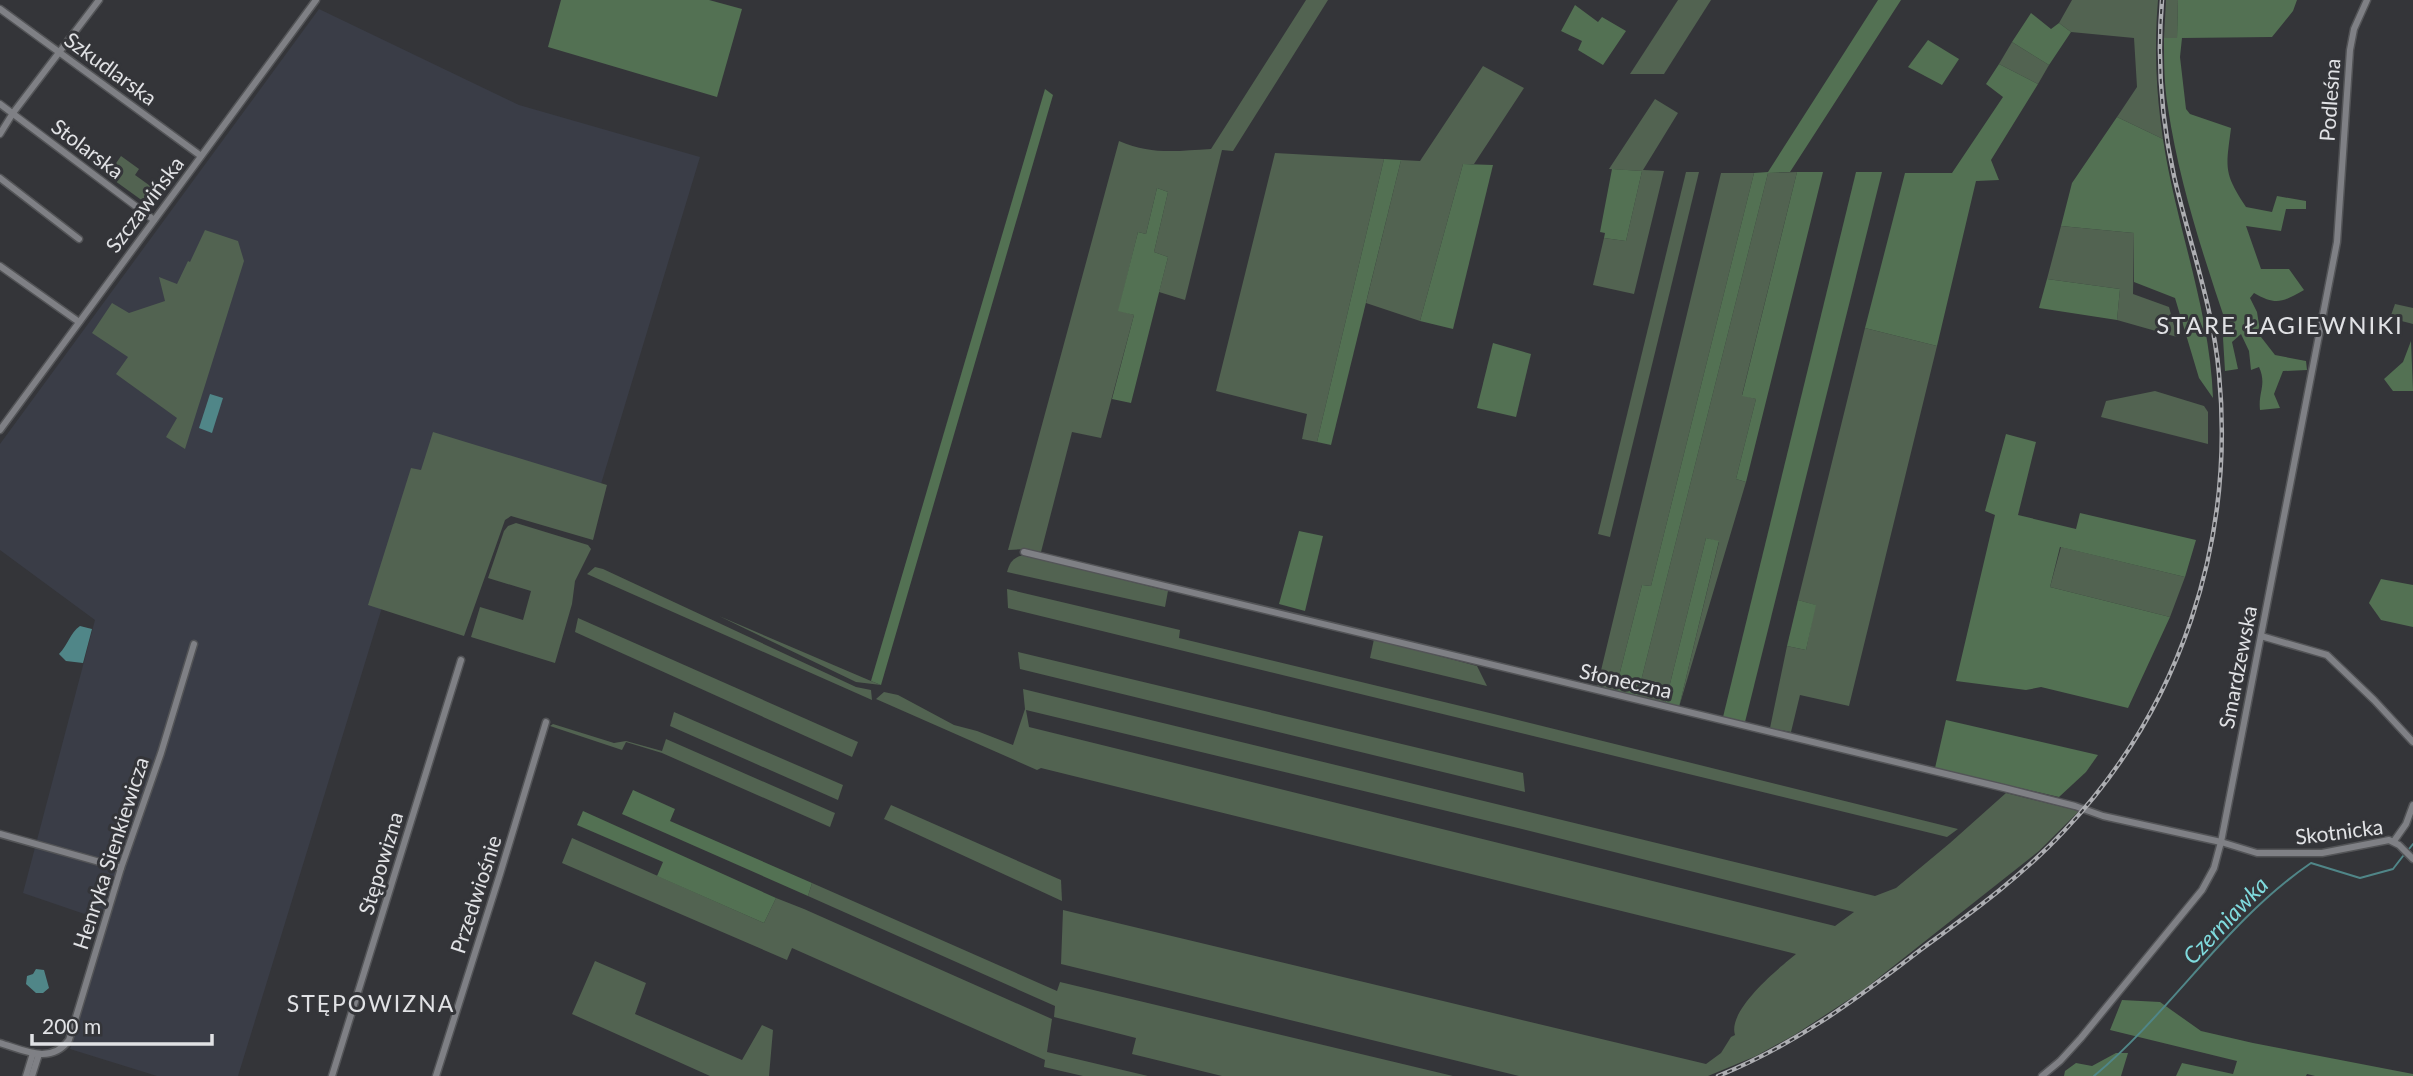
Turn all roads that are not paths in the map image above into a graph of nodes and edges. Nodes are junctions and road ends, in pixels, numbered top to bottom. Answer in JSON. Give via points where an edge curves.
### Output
{"nodes":[{"id":1,"x":99,"y":0,"type":"edge"},
{"id":2,"x":316,"y":0,"type":"edge"},
{"id":3,"x":2367,"y":0,"type":"edge"},
{"id":4,"x":0,"y":9,"type":"edge"},
{"id":5,"x":60,"y":52,"type":"junction"},
{"id":6,"x":0,"y":104,"type":"edge"},
{"id":7,"x":13,"y":113,"type":"junction"},
{"id":8,"x":0,"y":134,"type":"edge"},
{"id":9,"x":201,"y":156,"type":"junction"},
{"id":10,"x":0,"y":178,"type":"edge"},
{"id":11,"x":2340,"y":206,"type":"joint"},
{"id":12,"x":154,"y":220,"type":"junction"},
{"id":13,"x":79,"y":239,"type":"dead end"},
{"id":14,"x":0,"y":266,"type":"edge"},
{"id":15,"x":79,"y":322,"type":"junction"},
{"id":16,"x":0,"y":430,"type":"edge"},
{"id":17,"x":1024,"y":552,"type":"dead end"},
{"id":18,"x":2260,"y":636,"type":"junction"},
{"id":19,"x":194,"y":644,"type":"dead end"},
{"id":20,"x":461,"y":660,"type":"dead end"},
{"id":21,"x":546,"y":722,"type":"dead end"},
{"id":22,"x":2413,"y":742,"type":"edge"},
{"id":23,"x":2413,"y":805,"type":"edge"},
{"id":24,"x":0,"y":834,"type":"edge"},
{"id":25,"x":2221,"y":842,"type":"junction"},
{"id":26,"x":2394,"y":842,"type":"junction"},
{"id":27,"x":2413,"y":859,"type":"edge"},
{"id":28,"x":121,"y":868,"type":"junction"},
{"id":29,"x":0,"y":1042,"type":"edge"},
{"id":30,"x":32,"y":1053,"type":"junction"},
{"id":31,"x":26,"y":1076,"type":"edge"},
{"id":32,"x":32,"y":1076,"type":"edge"},
{"id":33,"x":332,"y":1076,"type":"edge"},
{"id":34,"x":436,"y":1076,"type":"edge"},
{"id":35,"x":2042,"y":1076,"type":"edge"}],
"edges":[{"from":1,"to":5,"type":"street"},
{"from":2,"to":9,"type":"street","name":"Szczawińska"},
{"from":3,"to":11,"type":"street","name":"Podleśna","via":[[2350,50]]},
{"from":4,"to":5,"type":"street","name":"Szkudlarska"},
{"from":5,"to":7,"type":"street"},
{"from":5,"to":9,"type":"street","name":"Szkudlarska"},
{"from":6,"to":7,"type":"street","name":"Stolarska"},
{"from":7,"to":8,"type":"street"},
{"from":7,"to":12,"type":"street","name":"Stolarska"},
{"from":9,"to":12,"type":"street","name":"Szczawińska"},
{"from":10,"to":13,"type":"street"},
{"from":11,"to":18,"type":"street","name":"Smardzewska","via":[[2336,248]]},
{"from":12,"to":15,"type":"street","name":"Szczawińska"},
{"from":14,"to":15,"type":"street"},
{"from":15,"to":16,"type":"street","name":"Szczawińska"},
{"from":17,"to":25,"type":"street","name":"Słoneczna"},
{"from":18,"to":22,"type":"street","via":[[2327,655]]},
{"from":18,"to":25,"type":"street","name":"Smardzewska"},
{"from":19,"to":28,"type":"street","name":"Henryka Sienkiewicza"},
{"from":20,"to":33,"type":"street","name":"Stępowizna"},
{"from":21,"to":34,"type":"street","name":"Przedwiośnie"},
{"from":23,"to":26,"type":"street"},
{"from":24,"to":28,"type":"street"},
{"from":25,"to":26,"type":"street","name":"Skotnicka","via":[[2257,853],[2285,855]]},
{"from":25,"to":35,"type":"street","name":"Smardzewska","via":[[2202,890],[2070,1050]]},
{"from":26,"to":27,"type":"street","name":"Skotnicka"},
{"from":28,"to":30,"type":"street","name":"Henryka Sienkiewicza","via":[[72,1031],[65,1045],[55,1051]]},
{"from":29,"to":30,"type":"street"},
{"from":30,"to":31,"type":"street"},
{"from":30,"to":32,"type":"street"}]}
